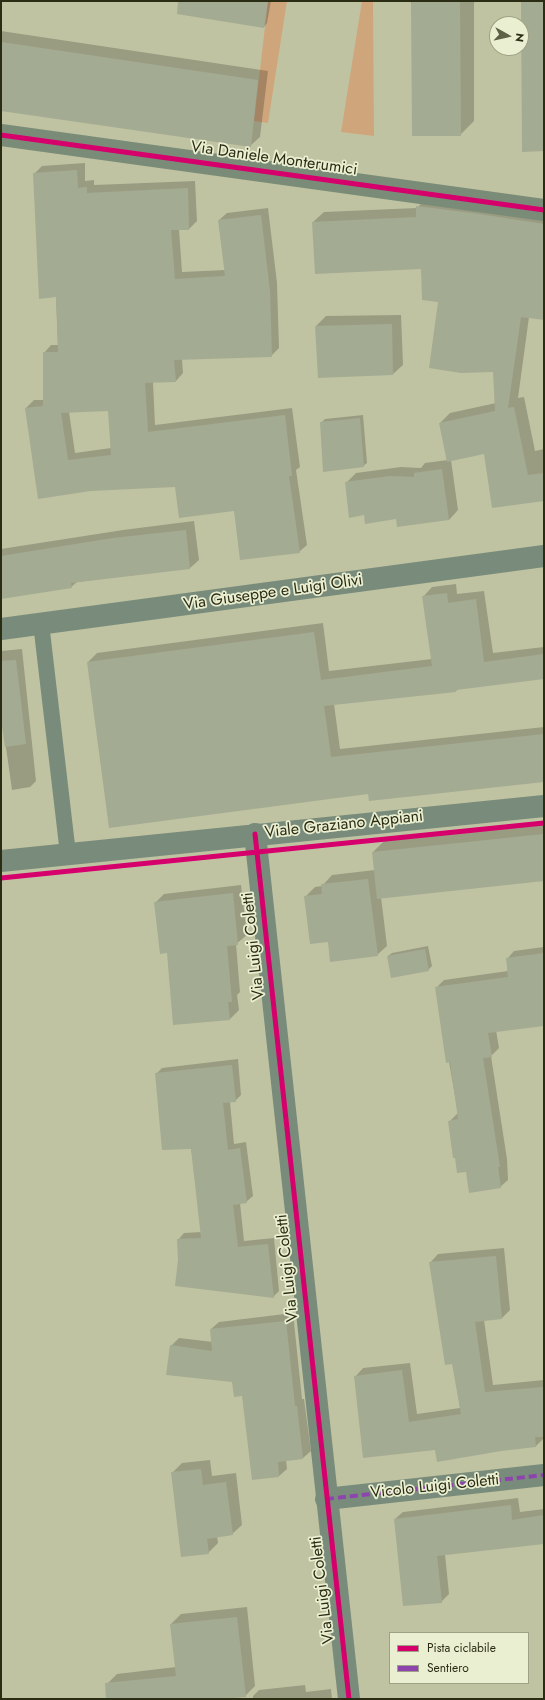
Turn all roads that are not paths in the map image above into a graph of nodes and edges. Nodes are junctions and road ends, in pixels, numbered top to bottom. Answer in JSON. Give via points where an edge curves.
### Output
{"nodes":[{"id":1,"x":1,"y":135,"type":"edge"},
{"id":2,"x":544,"y":210,"type":"edge"},
{"id":3,"x":544,"y":556,"type":"edge"},
{"id":4,"x":41,"y":623,"type":"junction"},
{"id":5,"x":1,"y":629,"type":"edge"},
{"id":6,"x":544,"y":806,"type":"edge"},
{"id":7,"x":255,"y":834,"type":"junction"},
{"id":8,"x":68,"y":854,"type":"junction"},
{"id":9,"x":1,"y":862,"type":"edge"},
{"id":10,"x":544,"y":1475,"type":"edge"},
{"id":11,"x":326,"y":1499,"type":"junction"},
{"id":12,"x":349,"y":1699,"type":"edge"}],
"edges":[{"from":1,"to":2,"type":"street","name":"Via Daniele Monterumici"},
{"from":3,"to":4,"type":"street","name":"Via Giuseppe e Luigi Olivi"},
{"from":4,"to":5,"type":"street","name":"Via Giuseppe e Luigi Olivi"},
{"from":4,"to":8,"type":"lane"},
{"from":6,"to":7,"type":"street","name":"Viale Graziano Appiani"},
{"from":7,"to":8,"type":"street","name":"Viale Graziano Appiani"},
{"from":7,"to":11,"type":"street","name":"Via Luigi Coletti"},
{"from":8,"to":9,"type":"street","name":"Viale Graziano Appiani"},
{"from":10,"to":11,"type":"street","name":"Vicolo Luigi Coletti"},
{"from":11,"to":12,"type":"street","name":"Via Luigi Coletti"}]}
